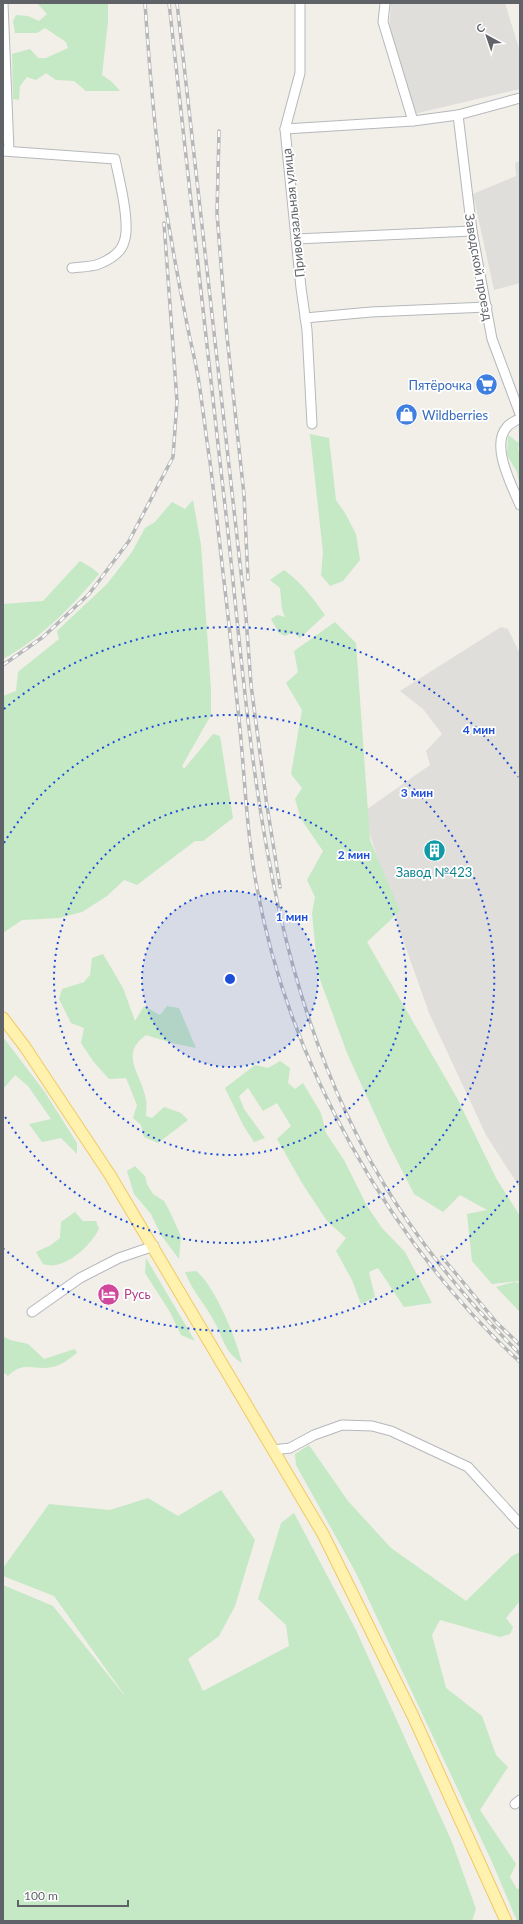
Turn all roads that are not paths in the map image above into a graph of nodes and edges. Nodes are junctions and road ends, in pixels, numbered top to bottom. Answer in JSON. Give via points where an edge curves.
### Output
{"nodes":[{"id":1,"x":4,"y":3,"type":"edge"},
{"id":2,"x":300,"y":3,"type":"edge"},
{"id":3,"x":385,"y":3,"type":"edge"},
{"id":4,"x":520,"y":98,"type":"edge"},
{"id":5,"x":458,"y":115,"type":"junction"},
{"id":6,"x":413,"y":121,"type":"junction"},
{"id":7,"x":285,"y":129,"type":"junction"},
{"id":8,"x":6,"y":151,"type":"edge"},
{"id":9,"x":472,"y":231,"type":"junction"},
{"id":10,"x":296,"y":239,"type":"junction"},
{"id":11,"x":72,"y":268,"type":"dead end"},
{"id":12,"x":487,"y":307,"type":"junction"},
{"id":13,"x":305,"y":318,"type":"junction"},
{"id":14,"x":520,"y":414,"type":"edge"},
{"id":15,"x":520,"y":418,"type":"edge"},
{"id":16,"x":312,"y":424,"type":"dead end"},
{"id":17,"x":520,"y":505,"type":"edge"},
{"id":18,"x":3,"y":1018,"type":"edge"},
{"id":19,"x":154,"y":1246,"type":"junction"},
{"id":20,"x":32,"y":1312,"type":"dead end"},
{"id":21,"x":273,"y":1450,"type":"junction"},
{"id":22,"x":520,"y":1524,"type":"edge"},
{"id":23,"x":506,"y":1921,"type":"edge"}],
"edges":[{"from":1,"to":8,"type":"street"},
{"from":2,"to":7,"type":"street","name":"Привокзальная улица","via":[[300,73]]},
{"from":3,"to":6,"type":"street","via":[[383,22]]},
{"from":4,"to":5,"type":"street"},
{"from":5,"to":6,"type":"street"},
{"from":5,"to":9,"type":"street","name":"Заводской проезд"},
{"from":6,"to":7,"type":"street"},
{"from":7,"to":10,"type":"street","name":"Привокзальная улица"},
{"from":8,"to":11,"type":"street","via":[[115,159],[122,190],[126,235],[124,244],[114,256],[98,265]]},
{"from":9,"to":10,"type":"street"},
{"from":9,"to":12,"type":"street","name":"Заводской проезд"},
{"from":10,"to":13,"type":"street","name":"Привокзальная улица"},
{"from":12,"to":13,"type":"street","via":[[371,312]]},
{"from":12,"to":14,"type":"street","name":"Заводской проезд","via":[[492,339]]},
{"from":13,"to":16,"type":"street","name":"Привокзальная улица"},
{"from":15,"to":17,"type":"street","via":[[507,426],[502,435],[501,448],[504,465]]},
{"from":18,"to":19,"type":"main road","via":[[94,1149]]},
{"from":19,"to":20,"type":"street","via":[[119,1258],[80,1278]]},
{"from":19,"to":21,"type":"main road"},
{"from":21,"to":22,"type":"street","via":[[290,1448],[314,1435],[342,1426],[372,1426],[391,1431],[468,1467]]},
{"from":21,"to":23,"type":"main road","via":[[323,1534],[361,1610],[413,1716]]}]}
